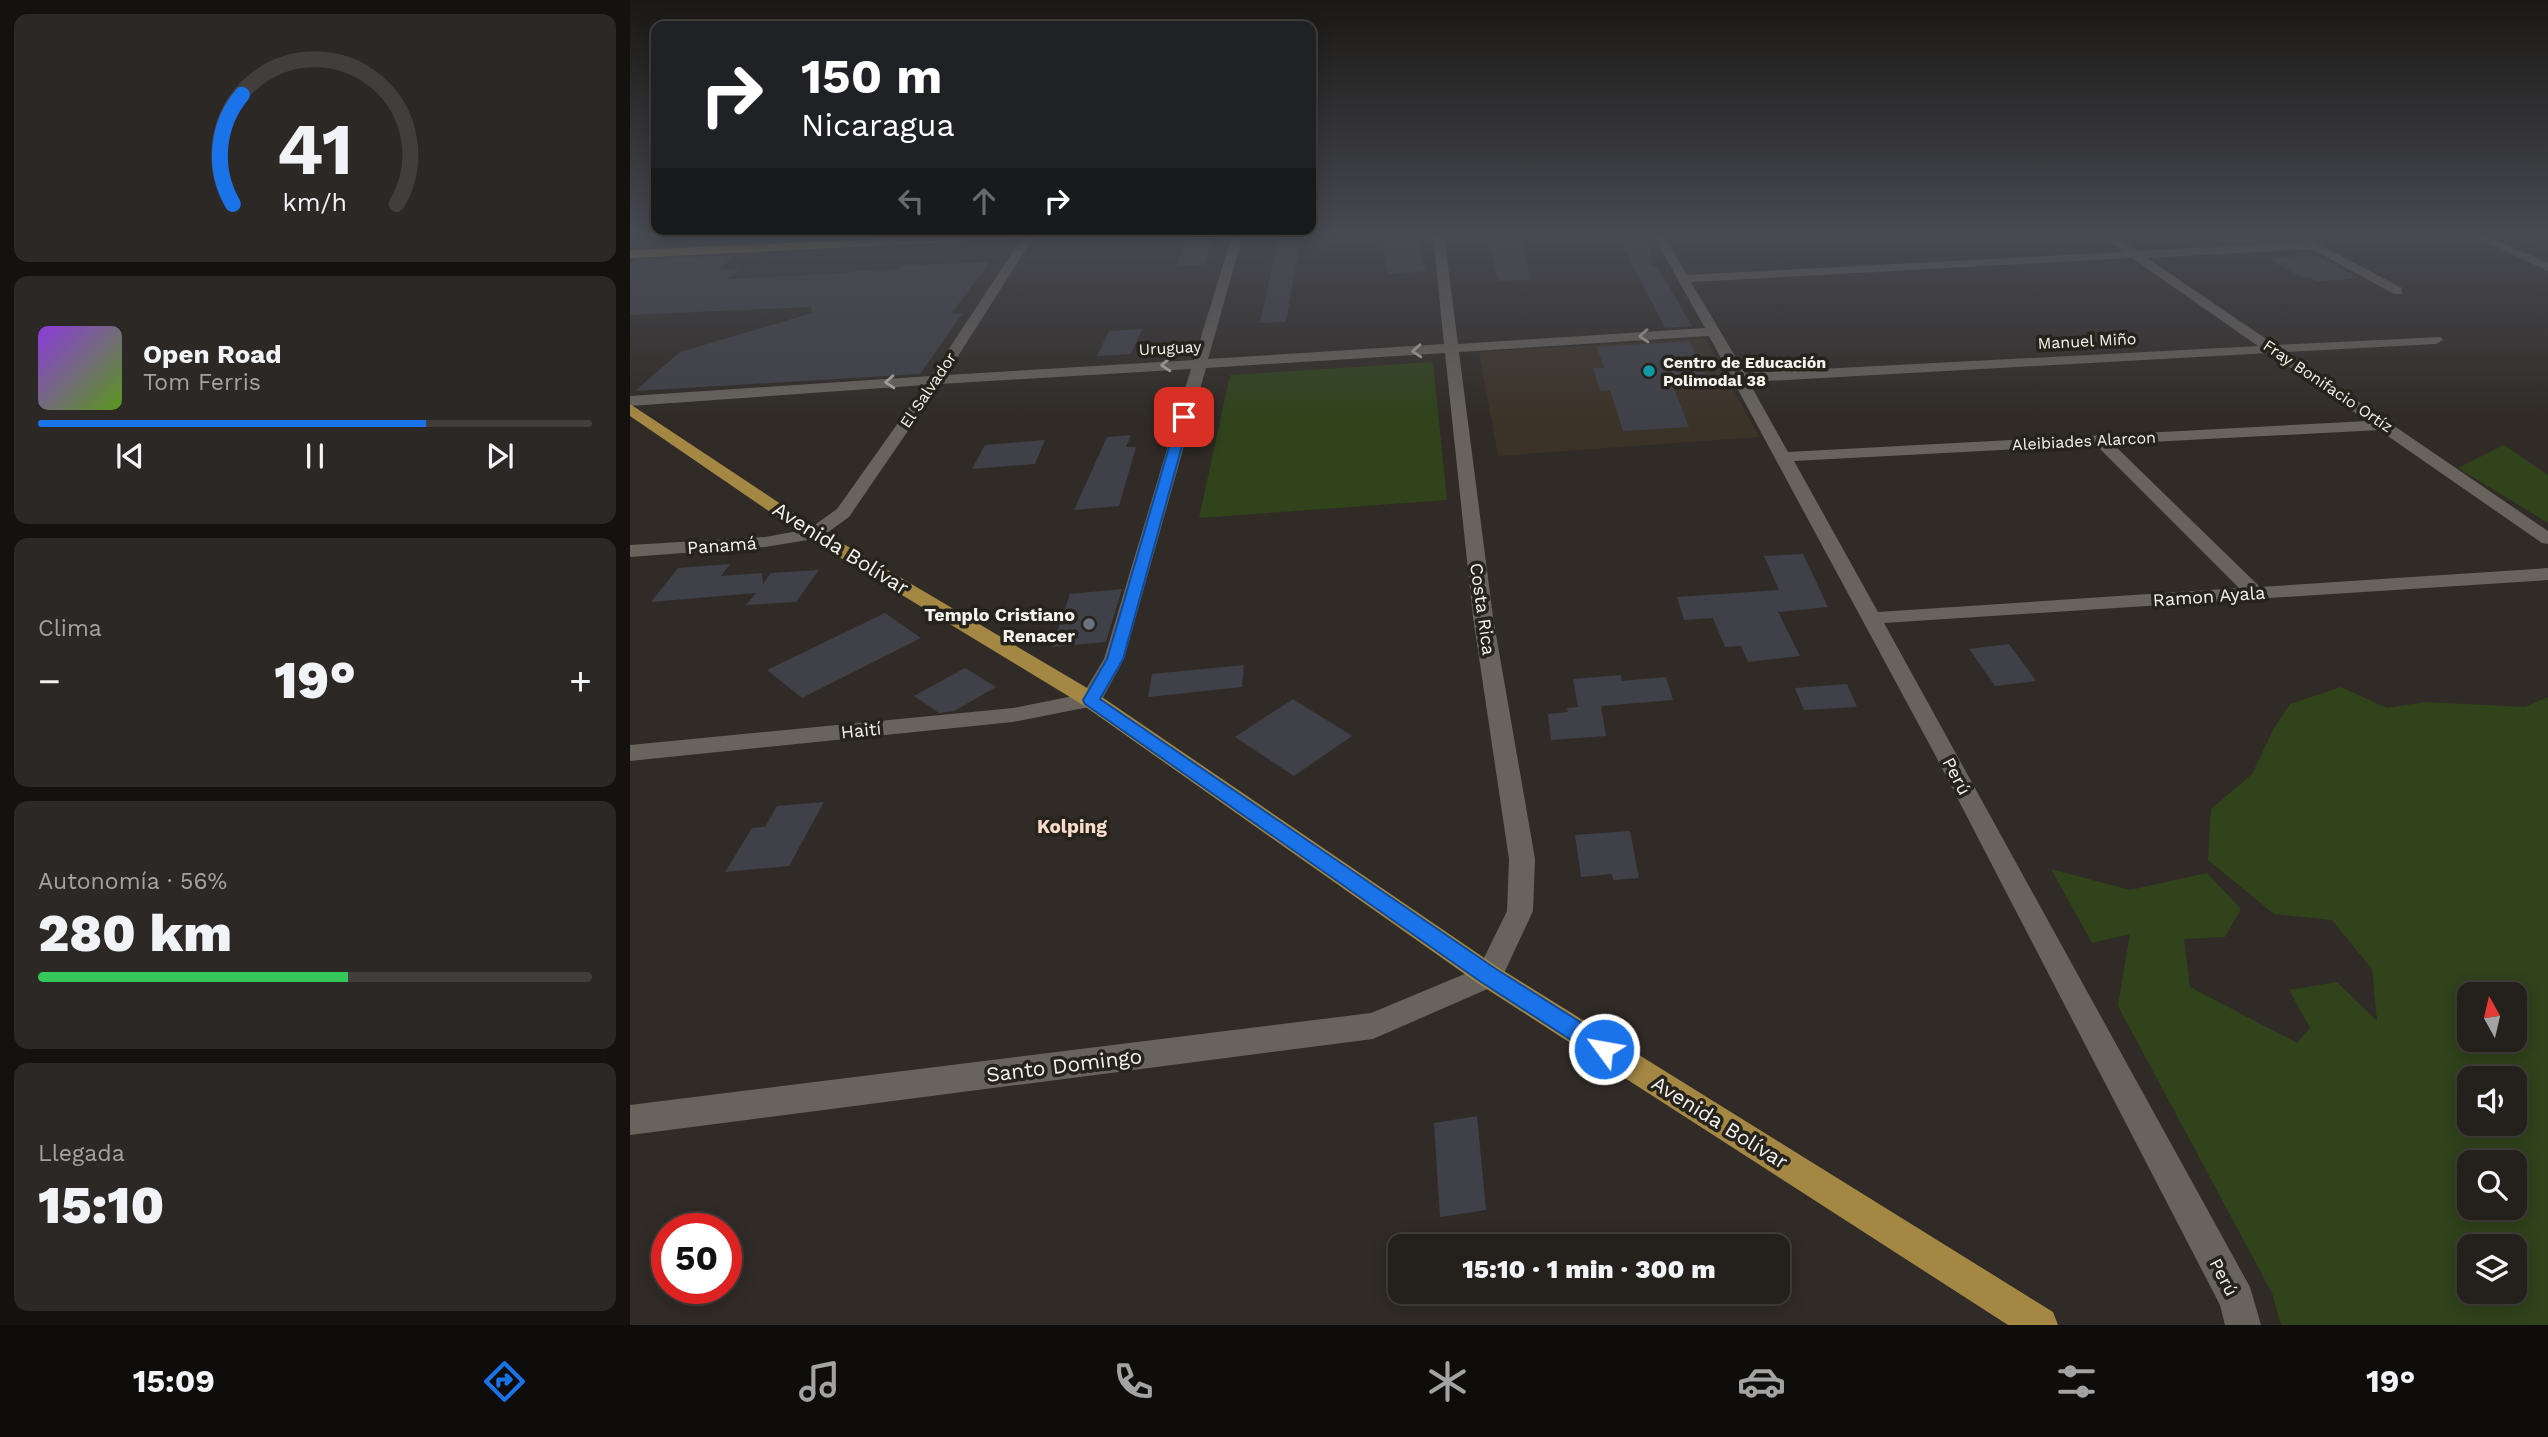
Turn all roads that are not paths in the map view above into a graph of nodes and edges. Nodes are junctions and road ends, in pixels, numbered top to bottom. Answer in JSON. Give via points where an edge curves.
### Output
{"nodes":[{"id":1,"x":989,"y":297,"type":"edge"},
{"id":2,"x":1218,"y":297,"type":"edge"},
{"id":3,"x":1445,"y":297,"type":"edge"},
{"id":4,"x":1694,"y":297,"type":"edge"},
{"id":5,"x":2196,"y":297,"type":"edge"},
{"id":6,"x":1712,"y":332,"type":"junction"},
{"id":7,"x":2436,"y":340,"type":"dead end"},
{"id":8,"x":2272,"y":348,"type":"junction"},
{"id":9,"x":1451,"y":349,"type":"junction"},
{"id":10,"x":1199,"y":363,"type":"junction"},
{"id":11,"x":1740,"y":378,"type":"junction"},
{"id":12,"x":936,"y":380,"type":"junction"},
{"id":13,"x":630,"y":401,"type":"edge"},
{"id":14,"x":630,"y":409,"type":"edge"},
{"id":15,"x":2385,"y":425,"type":"junction"},
{"id":16,"x":2100,"y":440,"type":"junction"},
{"id":17,"x":1782,"y":457,"type":"junction"},
{"id":18,"x":814,"y":534,"type":"junction"},
{"id":19,"x":2548,"y":539,"type":"edge"},
{"id":20,"x":630,"y":551,"type":"edge"},
{"id":21,"x":2548,"y":574,"type":"edge"},
{"id":22,"x":2255,"y":593,"type":"junction"},
{"id":23,"x":1870,"y":618,"type":"junction"},
{"id":24,"x":1091,"y":700,"type":"junction"},
{"id":25,"x":630,"y":753,"type":"edge"},
{"id":26,"x":1489,"y":976,"type":"junction"},
{"id":27,"x":630,"y":1120,"type":"edge"},
{"id":28,"x":2040,"y":1325,"type":"edge"},
{"id":29,"x":2243,"y":1325,"type":"edge"}],
"edges":[{"from":1,"to":12,"type":"street","name":"El Salvador"},
{"from":2,"to":10,"type":"street"},
{"from":3,"to":9,"type":"street","name":"Costa Rica"},
{"from":4,"to":6,"type":"street","name":"Perú"},
{"from":5,"to":8,"type":"street","name":"Fray Bonifacio Ortíz"},
{"from":6,"to":9,"type":"street","name":"Uruguay","one_way":true},
{"from":6,"to":11,"type":"street","name":"Perú"},
{"from":7,"to":8,"type":"street","name":"Manuel Miño"},
{"from":8,"to":11,"type":"street","name":"Manuel Miño"},
{"from":8,"to":15,"type":"street","name":"Fray Bonifacio Ortíz"},
{"from":9,"to":10,"type":"street","name":"Uruguay","one_way":true},
{"from":9,"to":26,"type":"street","name":"Costa Rica","via":[[1483,617],[1522,859],[1520,911]]},
{"from":10,"to":12,"type":"street","name":"Uruguay","one_way":true},
{"from":10,"to":24,"type":"street","via":[[1115,659]]},
{"from":11,"to":17,"type":"street","name":"Perú"},
{"from":12,"to":13,"type":"street","name":"Uruguay","one_way":true},
{"from":12,"to":18,"type":"street","name":"El Salvador","via":[[843,513]]},
{"from":14,"to":18,"type":"main road","name":"Avenida Bolívar"},
{"from":15,"to":16,"type":"street","name":"Aleibiades Alarcon"},
{"from":15,"to":19,"type":"street","name":"Fray Bonifacio Ortíz"},
{"from":16,"to":17,"type":"street","name":"Aleibiades Alarcon"},
{"from":16,"to":22,"type":"street"},
{"from":17,"to":23,"type":"street","name":"Perú"},
{"from":18,"to":20,"type":"street","name":"Panamá"},
{"from":18,"to":24,"type":"main road","name":"Avenida Bolívar"},
{"from":21,"to":22,"type":"street","name":"Ramon Ayala"},
{"from":22,"to":23,"type":"street","name":"Ramon Ayala"},
{"from":23,"to":29,"type":"street","name":"Perú","via":[[2237,1300]]},
{"from":24,"to":25,"type":"street","name":"Haití","via":[[1013,715]]},
{"from":24,"to":26,"type":"main road","name":"Avenida Bolívar"},
{"from":26,"to":27,"type":"street","name":"Santo Domingo","via":[[1373,1026]]},
{"from":26,"to":28,"type":"main road","name":"Avenida Bolívar"}]}
